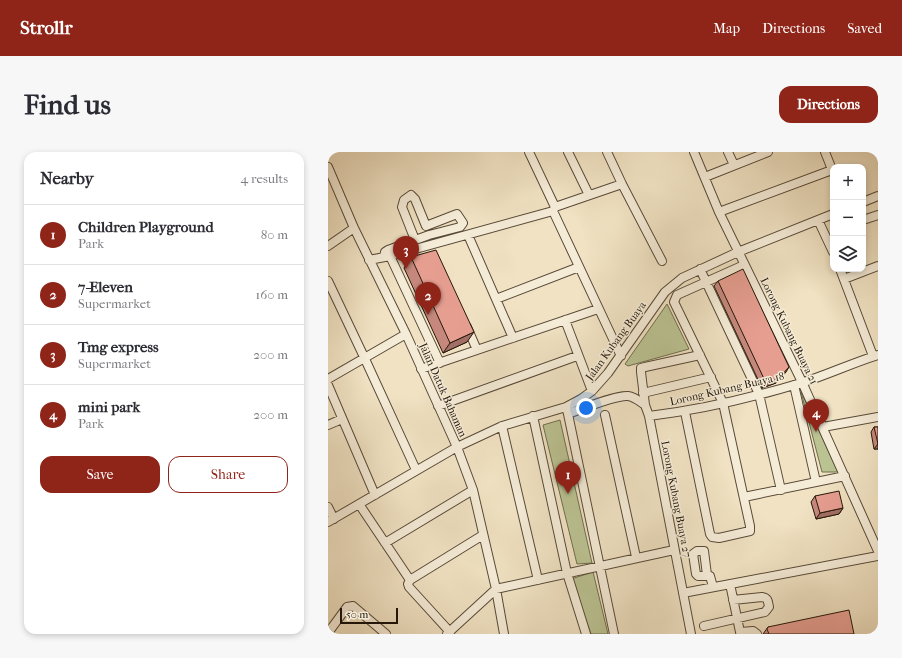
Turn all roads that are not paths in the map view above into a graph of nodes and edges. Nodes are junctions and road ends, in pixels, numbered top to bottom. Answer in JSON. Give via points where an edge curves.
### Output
{"nodes":[{"id":1,"x":529,"y":152,"type":"edge"},
{"id":2,"x":568,"y":152,"type":"edge"},
{"id":3,"x":607,"y":152,"type":"edge"},
{"id":4,"x":694,"y":152,"type":"edge"},
{"id":5,"x":728,"y":152,"type":"edge"},
{"id":6,"x":825,"y":152,"type":"edge"},
{"id":7,"x":764,"y":153,"type":"edge"},
{"id":8,"x":830,"y":164,"type":"edge"},
{"id":9,"x":734,"y":165,"type":"junction"},
{"id":10,"x":328,"y":167,"type":"edge"},
{"id":11,"x":830,"y":172,"type":"edge"},
{"id":12,"x":705,"y":177,"type":"junction"},
{"id":13,"x":622,"y":184,"type":"junction"},
{"id":14,"x":589,"y":195,"type":"junction"},
{"id":15,"x":878,"y":196,"type":"edge"},
{"id":16,"x":866,"y":201,"type":"edge"},
{"id":17,"x":554,"y":209,"type":"junction"},
{"id":18,"x":719,"y":212,"type":"junction"},
{"id":19,"x":830,"y":215,"type":"edge"},
{"id":20,"x":878,"y":215,"type":"edge"},
{"id":21,"x":866,"y":219,"type":"edge"},
{"id":22,"x":818,"y":220,"type":"junction"},
{"id":23,"x":426,"y":226,"type":"junction"},
{"id":24,"x":354,"y":228,"type":"junction"},
{"id":25,"x":829,"y":232,"type":"edge"},
{"id":26,"x":429,"y":235,"type":"junction"},
{"id":27,"x":468,"y":235,"type":"junction"},
{"id":28,"x":415,"y":240,"type":"junction"},
{"id":29,"x":328,"y":246,"type":"edge"},
{"id":30,"x":738,"y":252,"type":"junction"},
{"id":31,"x":387,"y":256,"type":"junction"},
{"id":32,"x":369,"y":260,"type":"junction"},
{"id":33,"x":662,"y":262,"type":"dead end"},
{"id":34,"x":744,"y":264,"type":"junction"},
{"id":35,"x":878,"y":266,"type":"edge"},
{"id":36,"x":579,"y":267,"type":"junction"},
{"id":37,"x":700,"y":269,"type":"junction"},
{"id":38,"x":841,"y":272,"type":"edge"},
{"id":39,"x":844,"y":279,"type":"junction"},
{"id":40,"x":328,"y":282,"type":"edge"},
{"id":41,"x":706,"y":282,"type":"junction"},
{"id":42,"x":496,"y":298,"type":"junction"},
{"id":43,"x":598,"y":309,"type":"junction"},
{"id":44,"x":565,"y":320,"type":"junction"},
{"id":45,"x":464,"y":322,"type":"edge"},
{"id":46,"x":406,"y":334,"type":"junction"},
{"id":47,"x":513,"y":338,"type":"junction"},
{"id":48,"x":477,"y":350,"type":"junction"},
{"id":49,"x":700,"y":355,"type":"junction"},
{"id":50,"x":578,"y":356,"type":"junction"},
{"id":51,"x":621,"y":356,"type":"junction"},
{"id":52,"x":875,"y":356,"type":"edge"},
{"id":53,"x":365,"y":358,"type":"junction"},
{"id":54,"x":440,"y":363,"type":"junction"},
{"id":55,"x":421,"y":369,"type":"junction"},
{"id":56,"x":710,"y":377,"type":"junction"},
{"id":57,"x":328,"y":379,"type":"edge"},
{"id":58,"x":798,"y":383,"type":"junction"},
{"id":59,"x":328,"y":385,"type":"edge"},
{"id":60,"x":592,"y":392,"type":"junction"},
{"id":61,"x":643,"y":393,"type":"junction"},
{"id":62,"x":760,"y":394,"type":"junction"},
{"id":63,"x":723,"y":404,"type":"junction"},
{"id":64,"x":645,"y":405,"type":"junction"},
{"id":65,"x":438,"y":406,"type":"junction"},
{"id":66,"x":567,"y":410,"type":"junction"},
{"id":67,"x":685,"y":412,"type":"junction"},
{"id":68,"x":605,"y":415,"type":"dead end"},
{"id":69,"x":533,"y":416,"type":"junction"},
{"id":70,"x":649,"y":416,"type":"junction"},
{"id":71,"x":878,"y":417,"type":"edge"},
{"id":72,"x":342,"y":419,"type":"junction"},
{"id":73,"x":328,"y":425,"type":"edge"},
{"id":74,"x":502,"y":426,"type":"junction"},
{"id":75,"x":822,"y":427,"type":"junction"},
{"id":76,"x":457,"y":447,"type":"junction"},
{"id":77,"x":416,"y":470,"type":"junction"},
{"id":78,"x":845,"y":476,"type":"junction"},
{"id":79,"x":816,"y":482,"type":"junction"},
{"id":80,"x":474,"y":490,"type":"junction"},
{"id":81,"x":781,"y":490,"type":"junction"},
{"id":82,"x":374,"y":496,"type":"junction"},
{"id":83,"x":744,"y":497,"type":"junction"},
{"id":84,"x":359,"y":504,"type":"junction"},
{"id":85,"x":328,"y":507,"type":"edge"},
{"id":86,"x":331,"y":521,"type":"edge"},
{"id":87,"x":483,"y":535,"type":"junction"},
{"id":88,"x":385,"y":543,"type":"junction"},
{"id":89,"x":674,"y":550,"type":"junction"},
{"id":90,"x":878,"y":551,"type":"edge"},
{"id":91,"x":878,"y":556,"type":"edge"},
{"id":92,"x":636,"y":557,"type":"junction"},
{"id":93,"x":599,"y":566,"type":"junction"},
{"id":94,"x":567,"y":573,"type":"junction"},
{"id":95,"x":707,"y":575,"type":"dead end"},
{"id":96,"x":538,"y":580,"type":"junction"},
{"id":97,"x":409,"y":582,"type":"junction"},
{"id":98,"x":730,"y":584,"type":"junction"},
{"id":99,"x":713,"y":587,"type":"junction"},
{"id":100,"x":496,"y":589,"type":"junction"},
{"id":101,"x":683,"y":593,"type":"junction"},
{"id":102,"x":733,"y":600,"type":"junction"},
{"id":103,"x":736,"y":618,"type":"junction"},
{"id":104,"x":704,"y":626,"type":"dead end"},
{"id":105,"x":328,"y":633,"type":"edge"},
{"id":106,"x":448,"y":633,"type":"edge"},
{"id":107,"x":740,"y":633,"type":"edge"},
{"id":108,"x":386,"y":634,"type":"edge"},
{"id":109,"x":504,"y":634,"type":"edge"},
{"id":110,"x":586,"y":634,"type":"edge"},
{"id":111,"x":614,"y":634,"type":"edge"},
{"id":112,"x":691,"y":634,"type":"edge"},
{"id":113,"x":757,"y":634,"type":"edge"}],
"edges":[{"from":1,"to":17,"type":"street"},
{"from":2,"to":14,"type":"street"},
{"from":3,"to":13,"type":"street"},
{"from":4,"to":12,"type":"street","name":"Lorong Kubang Buaya 21"},
{"from":5,"to":9,"type":"street"},
{"from":6,"to":8,"type":"street"},
{"from":7,"to":9,"type":"street"},
{"from":9,"to":12,"type":"street"},
{"from":10,"to":24,"type":"street","name":"Jalan Datuk Bahaman"},
{"from":11,"to":18,"type":"street"},
{"from":12,"to":18,"type":"street","name":"Lorong Kubang Buaya 21"},
{"from":13,"to":14,"type":"street"},
{"from":13,"to":33,"type":"street"},
{"from":14,"to":17,"type":"street"},
{"from":15,"to":16,"type":"street"},
{"from":17,"to":27,"type":"street"},
{"from":17,"to":36,"type":"street"},
{"from":18,"to":30,"type":"street","name":"Lorong Kubang Buaya 21"},
{"from":19,"to":22,"type":"street","name":"Jalan Kubang Buaya"},
{"from":20,"to":21,"type":"street"},
{"from":22,"to":25,"type":"street"},
{"from":22,"to":30,"type":"street","name":"Jalan Kubang Buaya"},
{"from":23,"to":26,"type":"street"},
{"from":23,"to":26,"type":"street","via":[[457,214],[463,223],[460,227]]},
{"from":23,"to":28,"type":"street","via":[[411,195],[404,200],[402,206]]},
{"from":24,"to":29,"type":"street"},
{"from":24,"to":32,"type":"street","name":"Jalan Datuk Bahaman"},
{"from":26,"to":28,"type":"street"},
{"from":27,"to":31,"type":"street","via":[[429,249]]},
{"from":27,"to":42,"type":"street"},
{"from":28,"to":31,"type":"street","via":[[388,250]]},
{"from":30,"to":34,"type":"street","name":"Lorong Kubang Buaya 21"},
{"from":30,"to":37,"type":"street","name":"Jalan Kubang Buaya"},
{"from":31,"to":32,"type":"street"},
{"from":31,"to":54,"type":"street"},
{"from":32,"to":46,"type":"street","name":"Jalan Datuk Bahaman"},
{"from":34,"to":41,"type":"street"},
{"from":34,"to":58,"type":"street","name":"Lorong Kubang Buaya 21"},
{"from":35,"to":39,"type":"street"},
{"from":36,"to":42,"type":"street"},
{"from":36,"to":43,"type":"street"},
{"from":37,"to":41,"type":"street"},
{"from":37,"to":51,"type":"street","name":"Jalan Kubang Buaya","via":[[682,278],[665,292]]},
{"from":38,"to":39,"type":"street"},
{"from":39,"to":52,"type":"street"},
{"from":40,"to":53,"type":"street"},
{"from":41,"to":49,"type":"street","via":[[677,295],[674,302]]},
{"from":41,"to":62,"type":"street"},
{"from":42,"to":47,"type":"street"},
{"from":43,"to":44,"type":"street"},
{"from":43,"to":51,"type":"street"},
{"from":44,"to":47,"type":"street"},
{"from":44,"to":50,"type":"street"},
{"from":45,"to":48,"type":"street"},
{"from":46,"to":53,"type":"street"},
{"from":46,"to":55,"type":"street","name":"Jalan Datuk Bahaman"},
{"from":47,"to":48,"type":"street"},
{"from":48,"to":54,"type":"street"},
{"from":49,"to":56,"type":"street"},
{"from":49,"to":61,"type":"street","name":"Lorong Kubang Buaya 27","via":[[641,368]]},
{"from":50,"to":60,"type":"street"},
{"from":50,"to":65,"type":"street"},
{"from":51,"to":60,"type":"street","name":"Jalan Kubang Buaya"},
{"from":52,"to":58,"type":"street","name":"Lorong Kubang Buaya 18"},
{"from":53,"to":57,"type":"street"},
{"from":53,"to":77,"type":"street"},
{"from":54,"to":55,"type":"street"},
{"from":55,"to":65,"type":"street","name":"Jalan Datuk Bahaman"},
{"from":56,"to":61,"type":"street"},
{"from":56,"to":63,"type":"street"},
{"from":58,"to":62,"type":"street","name":"Lorong Kubang Buaya 18"},
{"from":58,"to":75,"type":"street","name":"Lorong Kubang Buaya 21"},
{"from":58,"to":79,"type":"street"},
{"from":59,"to":72,"type":"street"},
{"from":60,"to":66,"type":"street","name":"Jalan Kubang Buaya"},
{"from":61,"to":64,"type":"street","name":"Lorong Kubang Buaya 27"},
{"from":62,"to":63,"type":"street","name":"Lorong Kubang Buaya 18"},
{"from":62,"to":81,"type":"street"},
{"from":63,"to":67,"type":"street","name":"Lorong Kubang Buaya 18"},
{"from":63,"to":83,"type":"street"},
{"from":64,"to":66,"type":"street","via":[[636,398],[627,396]]},
{"from":64,"to":70,"type":"street","name":"Lorong Kubang Buaya 27"},
{"from":65,"to":76,"type":"street","name":"Jalan Datuk Bahaman"},
{"from":66,"to":69,"type":"street","name":"Jalan Kubang Buaya"},
{"from":66,"to":93,"type":"street"},
{"from":67,"to":70,"type":"street","name":"Lorong Kubang Buaya 18"},
{"from":67,"to":83,"type":"street","via":[[712,537],[719,538],[750,531]]},
{"from":68,"to":92,"type":"street"},
{"from":69,"to":74,"type":"street","name":"Jalan Kubang Buaya"},
{"from":69,"to":94,"type":"street"},
{"from":70,"to":89,"type":"street","name":"Lorong Kubang Buaya 27"},
{"from":71,"to":75,"type":"street"},
{"from":72,"to":73,"type":"street"},
{"from":72,"to":82,"type":"street"},
{"from":74,"to":76,"type":"street","name":"Jalan Kubang Buaya"},
{"from":74,"to":96,"type":"street"},
{"from":75,"to":78,"type":"street","name":"Lorong Kubang Buaya 21"},
{"from":76,"to":77,"type":"street","name":"Jalan Kubang Buaya"},
{"from":76,"to":80,"type":"street","name":"Jalan Datuk Bahaman"},
{"from":77,"to":82,"type":"street","name":"Jalan Kubang Buaya"},
{"from":78,"to":79,"type":"street"},
{"from":78,"to":90,"type":"street","name":"Lorong Kubang Buaya 21"},
{"from":79,"to":81,"type":"street"},
{"from":80,"to":87,"type":"street","name":"Jalan Datuk Bahaman"},
{"from":80,"to":88,"type":"street"},
{"from":81,"to":83,"type":"street"},
{"from":82,"to":84,"type":"street","name":"Jalan Kubang Buaya"},
{"from":84,"to":86,"type":"street","name":"Jalan Kubang Buaya"},
{"from":84,"to":88,"type":"street"},
{"from":85,"to":86,"type":"street"},
{"from":87,"to":97,"type":"street"},
{"from":87,"to":100,"type":"street","name":"Jalan Datuk Bahaman"},
{"from":88,"to":97,"type":"street"},
{"from":89,"to":92,"type":"street"},
{"from":89,"to":101,"type":"street","name":"Lorong Kubang Buaya 27"},
{"from":91,"to":98,"type":"street"},
{"from":92,"to":93,"type":"street"},
{"from":93,"to":94,"type":"street"},
{"from":93,"to":111,"type":"street"},
{"from":94,"to":96,"type":"street"},
{"from":94,"to":110,"type":"street"},
{"from":95,"to":99,"type":"street","via":[[711,577]]},
{"from":96,"to":100,"type":"street"},
{"from":97,"to":106,"type":"street","via":[[409,587]]},
{"from":98,"to":99,"type":"street"},
{"from":98,"to":102,"type":"street"},
{"from":99,"to":101,"type":"street"},
{"from":100,"to":106,"type":"street"},
{"from":100,"to":109,"type":"street","name":"Jalan Datuk Bahaman"},
{"from":101,"to":112,"type":"street","name":"Lorong Kubang Buaya 27"},
{"from":102,"to":103,"type":"street"},
{"from":102,"to":103,"type":"street","via":[[762,596],[766,597],[769,607],[765,612]]},
{"from":103,"to":104,"type":"street"},
{"from":103,"to":107,"type":"street"},
{"from":105,"to":108,"type":"street","via":[[351,605]]},
{"from":107,"to":113,"type":"street","via":[[753,631]]}]}
